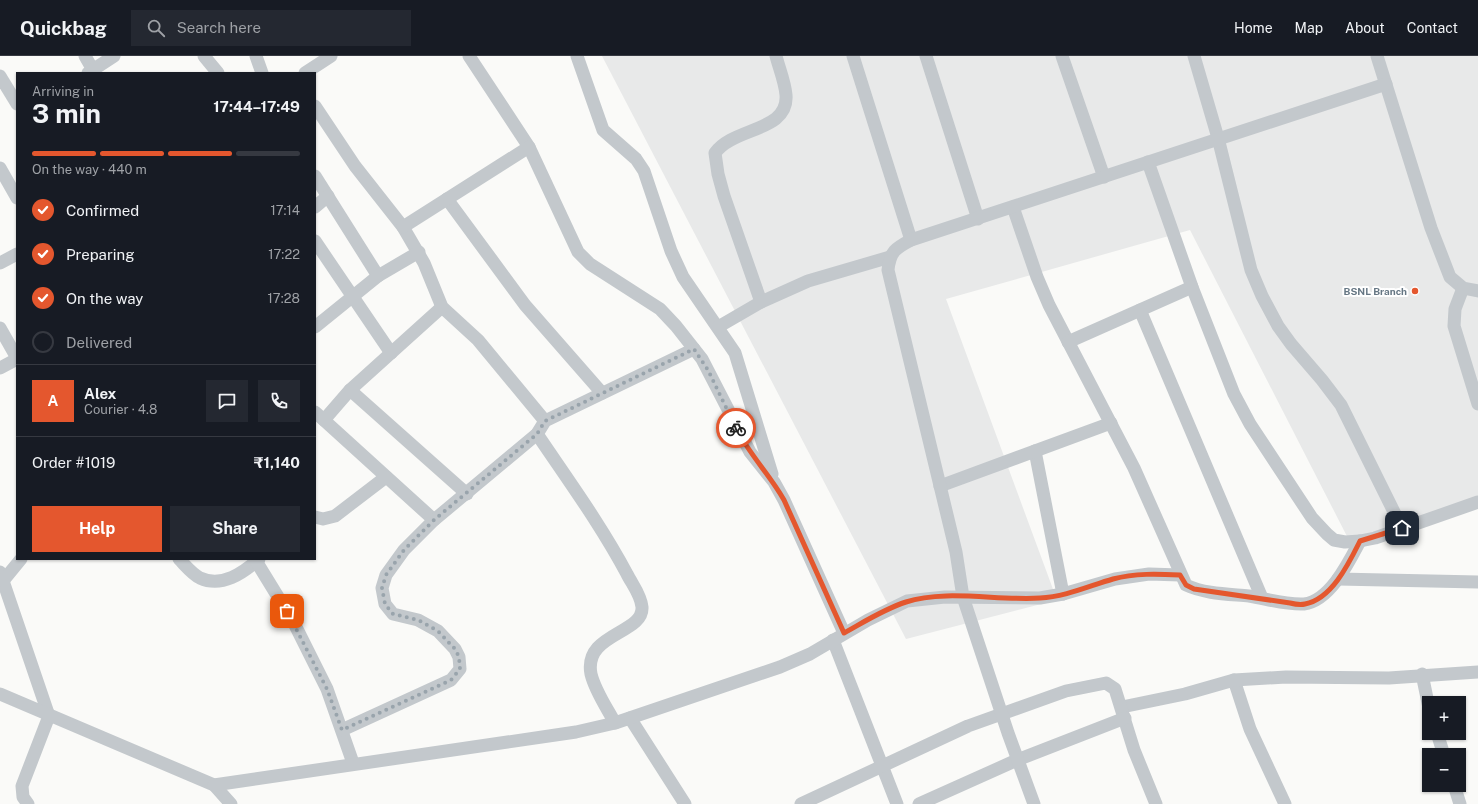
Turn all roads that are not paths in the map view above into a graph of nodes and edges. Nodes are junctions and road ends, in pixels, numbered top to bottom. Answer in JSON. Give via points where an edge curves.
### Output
{"nodes":[{"id":1,"x":85,"y":56,"type":"edge"},
{"id":2,"x":114,"y":56,"type":"edge"},
{"id":3,"x":204,"y":56,"type":"edge"},
{"id":4,"x":256,"y":56,"type":"edge"},
{"id":5,"x":469,"y":56,"type":"edge"},
{"id":6,"x":577,"y":56,"type":"edge"},
{"id":7,"x":776,"y":56,"type":"edge"},
{"id":8,"x":854,"y":56,"type":"edge"},
{"id":9,"x":926,"y":56,"type":"edge"},
{"id":10,"x":1062,"y":56,"type":"edge"},
{"id":11,"x":1194,"y":56,"type":"edge"},
{"id":12,"x":1377,"y":56,"type":"edge"},
{"id":13,"x":327,"y":57,"type":"edge"},
{"id":14,"x":90,"y":71,"type":"edge"},
{"id":15,"x":217,"y":72,"type":"edge"},
{"id":16,"x":262,"y":72,"type":"edge"},
{"id":17,"x":306,"y":72,"type":"edge"},
{"id":18,"x":0,"y":76,"type":"edge"},
{"id":19,"x":1386,"y":84,"type":"junction"},
{"id":20,"x":16,"y":102,"type":"edge"},
{"id":21,"x":316,"y":108,"type":"edge"},
{"id":22,"x":1218,"y":138,"type":"junction"},
{"id":23,"x":529,"y":147,"type":"junction"},
{"id":24,"x":1148,"y":162,"type":"junction"},
{"id":25,"x":0,"y":168,"type":"edge"},
{"id":26,"x":1104,"y":177,"type":"junction"},
{"id":27,"x":316,"y":178,"type":"edge"},
{"id":28,"x":16,"y":196,"type":"edge"},
{"id":29,"x":328,"y":196,"type":"junction"},
{"id":30,"x":447,"y":199,"type":"junction"},
{"id":31,"x":316,"y":206,"type":"edge"},
{"id":32,"x":1012,"y":207,"type":"junction"},
{"id":33,"x":978,"y":219,"type":"junction"},
{"id":34,"x":403,"y":227,"type":"junction"},
{"id":35,"x":911,"y":240,"type":"junction"},
{"id":36,"x":316,"y":242,"type":"edge"},
{"id":37,"x":419,"y":252,"type":"junction"},
{"id":38,"x":16,"y":255,"type":"edge"},
{"id":39,"x":890,"y":257,"type":"junction"},
{"id":40,"x":0,"y":263,"type":"edge"},
{"id":41,"x":378,"y":276,"type":"junction"},
{"id":42,"x":1192,"y":287,"type":"junction"},
{"id":43,"x":1463,"y":288,"type":"junction"},
{"id":44,"x":1478,"y":291,"type":"edge"},
{"id":45,"x":353,"y":297,"type":"junction"},
{"id":46,"x":762,"y":302,"type":"junction"},
{"id":47,"x":442,"y":307,"type":"junction"},
{"id":48,"x":1140,"y":310,"type":"junction"},
{"id":49,"x":316,"y":326,"type":"edge"},
{"id":50,"x":718,"y":327,"type":"junction"},
{"id":51,"x":0,"y":328,"type":"edge"},
{"id":52,"x":1068,"y":342,"type":"junction"},
{"id":53,"x":694,"y":349,"type":"junction"},
{"id":54,"x":391,"y":353,"type":"junction"},
{"id":55,"x":16,"y":356,"type":"edge"},
{"id":56,"x":16,"y":359,"type":"edge"},
{"id":57,"x":0,"y":368,"type":"edge"},
{"id":58,"x":350,"y":390,"type":"junction"},
{"id":59,"x":602,"y":393,"type":"junction"},
{"id":60,"x":1478,"y":404,"type":"edge"},
{"id":61,"x":319,"y":416,"type":"edge"},
{"id":62,"x":545,"y":421,"type":"junction"},
{"id":63,"x":1111,"y":423,"type":"junction"},
{"id":64,"x":537,"y":434,"type":"junction"},
{"id":65,"x":1035,"y":451,"type":"junction"},
{"id":66,"x":386,"y":477,"type":"junction"},
{"id":67,"x":774,"y":482,"type":"junction"},
{"id":68,"x":940,"y":486,"type":"junction"},
{"id":69,"x":467,"y":494,"type":"junction"},
{"id":70,"x":1478,"y":502,"type":"edge"},
{"id":71,"x":316,"y":517,"type":"edge"},
{"id":72,"x":434,"y":520,"type":"junction"},
{"id":73,"x":1402,"y":528,"type":"junction"},
{"id":74,"x":1360,"y":541,"type":"junction"},
{"id":75,"x":20,"y":560,"type":"edge"},
{"id":76,"x":180,"y":560,"type":"edge"},
{"id":77,"x":258,"y":560,"type":"edge"},
{"id":78,"x":1180,"y":575,"type":"junction"},
{"id":79,"x":2,"y":577,"type":"edge"},
{"id":80,"x":1338,"y":579,"type":"junction"},
{"id":81,"x":1478,"y":582,"type":"edge"},
{"id":82,"x":1063,"y":594,"type":"junction"},
{"id":83,"x":963,"y":597,"type":"junction"},
{"id":84,"x":1262,"y":598,"type":"junction"},
{"id":85,"x":838,"y":636,"type":"junction"},
{"id":86,"x":1478,"y":672,"type":"edge"},
{"id":87,"x":1422,"y":674,"type":"junction"},
{"id":88,"x":1234,"y":680,"type":"junction"},
{"id":89,"x":0,"y":694,"type":"edge"},
{"id":90,"x":1427,"y":696,"type":"edge"},
{"id":91,"x":1123,"y":712,"type":"junction"},
{"id":92,"x":1002,"y":713,"type":"junction"},
{"id":93,"x":49,"y":716,"type":"junction"},
{"id":94,"x":630,"y":718,"type":"junction"},
{"id":95,"x":615,"y":723,"type":"junction"},
{"id":96,"x":342,"y":730,"type":"junction"},
{"id":97,"x":1017,"y":760,"type":"junction"},
{"id":98,"x":353,"y":763,"type":"junction"},
{"id":99,"x":883,"y":766,"type":"junction"},
{"id":100,"x":214,"y":785,"type":"junction"},
{"id":101,"x":1456,"y":792,"type":"edge"},
{"id":102,"x":28,"y":804,"type":"edge"},
{"id":103,"x":231,"y":804,"type":"edge"},
{"id":104,"x":685,"y":804,"type":"edge"},
{"id":105,"x":801,"y":804,"type":"edge"},
{"id":106,"x":897,"y":804,"type":"edge"},
{"id":107,"x":919,"y":804,"type":"edge"},
{"id":108,"x":1034,"y":804,"type":"edge"},
{"id":109,"x":1156,"y":804,"type":"edge"},
{"id":110,"x":1285,"y":804,"type":"edge"},
{"id":111,"x":1460,"y":804,"type":"edge"}],
"edges":[{"from":1,"to":14,"type":"street"},
{"from":2,"to":14,"type":"street"},
{"from":3,"to":15,"type":"street"},
{"from":4,"to":16,"type":"street"},
{"from":5,"to":23,"type":"street"},
{"from":6,"to":50,"type":"street","via":[[603,130],[636,159],[644,171],[671,251],[683,277]]},
{"from":7,"to":46,"type":"street","via":[[786,94],[786,104],[782,113],[765,126],[729,140],[721,145],[716,153],[724,196]]},
{"from":8,"to":35,"type":"street"},
{"from":9,"to":33,"type":"street"},
{"from":10,"to":26,"type":"street"},
{"from":11,"to":22,"type":"street"},
{"from":12,"to":19,"type":"street"},
{"from":13,"to":17,"type":"street"},
{"from":18,"to":20,"type":"street"},
{"from":19,"to":22,"type":"street"},
{"from":19,"to":43,"type":"street","via":[[1436,242],[1450,277]]},
{"from":21,"to":34,"type":"street","via":[[355,166]]},
{"from":22,"to":24,"type":"street"},
{"from":22,"to":73,"type":"street","via":[[1251,270],[1262,296],[1278,326],[1341,406]]},
{"from":23,"to":30,"type":"street"},
{"from":23,"to":53,"type":"street","via":[[578,252],[590,264],[660,309]]},
{"from":24,"to":26,"type":"street"},
{"from":24,"to":42,"type":"street"},
{"from":25,"to":28,"type":"street"},
{"from":26,"to":32,"type":"street"},
{"from":27,"to":29,"type":"street"},
{"from":29,"to":31,"type":"street"},
{"from":29,"to":41,"type":"street"},
{"from":30,"to":34,"type":"street"},
{"from":30,"to":59,"type":"street","via":[[525,305]]},
{"from":32,"to":33,"type":"street"},
{"from":32,"to":52,"type":"street","via":[[1036,277]]},
{"from":33,"to":35,"type":"street"},
{"from":34,"to":37,"type":"street"},
{"from":35,"to":39,"type":"street","via":[[897,247]]},
{"from":36,"to":45,"type":"street"},
{"from":37,"to":41,"type":"street"},
{"from":37,"to":47,"type":"street"},
{"from":38,"to":40,"type":"street"},
{"from":39,"to":46,"type":"street","via":[[808,281]]},
{"from":39,"to":68,"type":"street","via":[[888,270]]},
{"from":41,"to":45,"type":"street"},
{"from":42,"to":48,"type":"street"},
{"from":42,"to":74,"type":"street","via":[[1234,394],[1250,424],[1312,518],[1334,540]]},
{"from":43,"to":44,"type":"street"},
{"from":43,"to":60,"type":"street","via":[[1455,309],[1454,326]]},
{"from":45,"to":49,"type":"street"},
{"from":45,"to":54,"type":"street"},
{"from":46,"to":50,"type":"street"},
{"from":47,"to":54,"type":"street"},
{"from":47,"to":62,"type":"street","via":[[478,340]]},
{"from":48,"to":52,"type":"street"},
{"from":48,"to":84,"type":"street"},
{"from":50,"to":67,"type":"street","via":[[735,353]]},
{"from":51,"to":55,"type":"street"},
{"from":52,"to":63,"type":"street"},
{"from":53,"to":59,"type":"street"},
{"from":53,"to":67,"type":"street","via":[[705,364],[750,452]]},
{"from":54,"to":58,"type":"street"},
{"from":56,"to":57,"type":"street"},
{"from":58,"to":61,"type":"street"},
{"from":58,"to":69,"type":"street"},
{"from":59,"to":62,"type":"street"},
{"from":61,"to":66,"type":"street"},
{"from":62,"to":64,"type":"street"},
{"from":63,"to":65,"type":"street"},
{"from":63,"to":78,"type":"street","via":[[1134,468]]},
{"from":64,"to":69,"type":"street"},
{"from":64,"to":95,"type":"street","via":[[614,551],[642,607],[640,615],[630,626],[599,645],[591,657],[591,674]]},
{"from":65,"to":68,"type":"street"},
{"from":65,"to":82,"type":"street"},
{"from":66,"to":71,"type":"street","via":[[335,516],[323,519]]},
{"from":66,"to":72,"type":"street"},
{"from":67,"to":85,"type":"street","via":[[784,500]]},
{"from":68,"to":83,"type":"street","via":[[956,552]]},
{"from":69,"to":72,"type":"street"},
{"from":70,"to":73,"type":"street"},
{"from":72,"to":96,"type":"street","via":[[404,550],[386,575],[382,588],[385,604],[393,614],[418,620],[438,631],[455,649],[460,669],[451,680]]},
{"from":73,"to":74,"type":"street"},
{"from":74,"to":80,"type":"street"},
{"from":75,"to":79,"type":"street"},
{"from":76,"to":77,"type":"street","via":[[198,577],[217,581],[232,578]]},
{"from":77,"to":96,"type":"street","via":[[294,623],[327,689]]},
{"from":78,"to":82,"type":"street","via":[[1149,574],[1115,579]]},
{"from":78,"to":84,"type":"street","via":[[1186,585],[1194,589]]},
{"from":79,"to":93,"type":"street"},
{"from":80,"to":81,"type":"street"},
{"from":80,"to":84,"type":"street","via":[[1318,598],[1305,604]]},
{"from":82,"to":83,"type":"street","via":[[1040,598]]},
{"from":83,"to":85,"type":"street","via":[[907,601]]},
{"from":83,"to":92,"type":"street"},
{"from":85,"to":94,"type":"street","via":[[810,654],[780,667]]},
{"from":85,"to":99,"type":"street"},
{"from":86,"to":87,"type":"street"},
{"from":87,"to":88,"type":"street","via":[[1389,678],[1294,677]]},
{"from":87,"to":90,"type":"street"},
{"from":88,"to":91,"type":"street"},
{"from":88,"to":110,"type":"street","via":[[1250,729]]},
{"from":89,"to":93,"type":"street"},
{"from":91,"to":92,"type":"street","via":[[1115,689],[1111,685],[1099,683],[1066,691]]},
{"from":91,"to":97,"type":"street"},
{"from":91,"to":109,"type":"street","via":[[1134,750]]},
{"from":92,"to":97,"type":"street"},
{"from":92,"to":99,"type":"street"},
{"from":93,"to":100,"type":"street"},
{"from":93,"to":102,"type":"street","via":[[22,786],[23,797]]},
{"from":94,"to":95,"type":"street"},
{"from":94,"to":104,"type":"street"},
{"from":95,"to":98,"type":"street","via":[[576,732]]},
{"from":96,"to":98,"type":"street"},
{"from":97,"to":107,"type":"street"},
{"from":97,"to":108,"type":"street"},
{"from":98,"to":100,"type":"street"},
{"from":99,"to":105,"type":"street"},
{"from":99,"to":106,"type":"street"},
{"from":100,"to":103,"type":"street"},
{"from":101,"to":111,"type":"street"}]}
